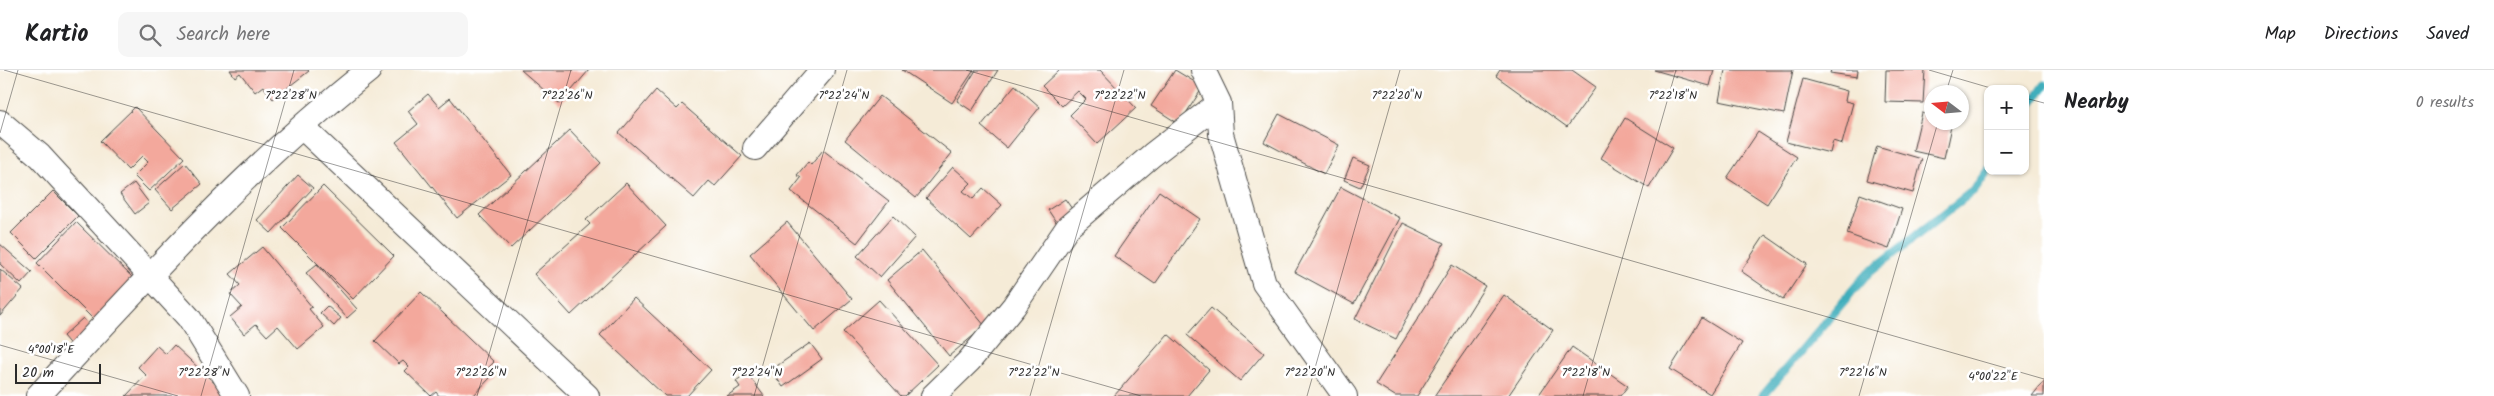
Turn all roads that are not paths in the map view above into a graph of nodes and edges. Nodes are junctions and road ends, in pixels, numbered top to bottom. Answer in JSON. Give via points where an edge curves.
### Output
{"nodes":[{"id":1,"x":369,"y":70,"type":"edge"},
{"id":2,"x":822,"y":70,"type":"edge"},
{"id":3,"x":1203,"y":70,"type":"edge"},
{"id":4,"x":1219,"y":103,"type":"junction"},
{"id":5,"x":0,"y":122,"type":"edge"},
{"id":6,"x":302,"y":127,"type":"junction"},
{"id":7,"x":755,"y":148,"type":"dead end"},
{"id":8,"x":150,"y":276,"type":"junction"},
{"id":9,"x":38,"y":396,"type":"edge"},
{"id":10,"x":238,"y":396,"type":"edge"},
{"id":11,"x":587,"y":396,"type":"edge"},
{"id":12,"x":933,"y":396,"type":"edge"},
{"id":13,"x":1345,"y":396,"type":"edge"}],
"edges":[{"from":1,"to":6,"type":"street"},
{"from":2,"to":7,"type":"street"},
{"from":3,"to":4,"type":"street"},
{"from":4,"to":12,"type":"street","via":[[1068,227],[1014,306],[969,362]]},
{"from":4,"to":13,"type":"street","via":[[1221,134],[1264,283]]},
{"from":5,"to":8,"type":"street","via":[[40,156]]},
{"from":6,"to":8,"type":"street","via":[[187,236]]},
{"from":6,"to":11,"type":"street"},
{"from":8,"to":9,"type":"street"},
{"from":8,"to":10,"type":"street","via":[[189,318]]}]}
